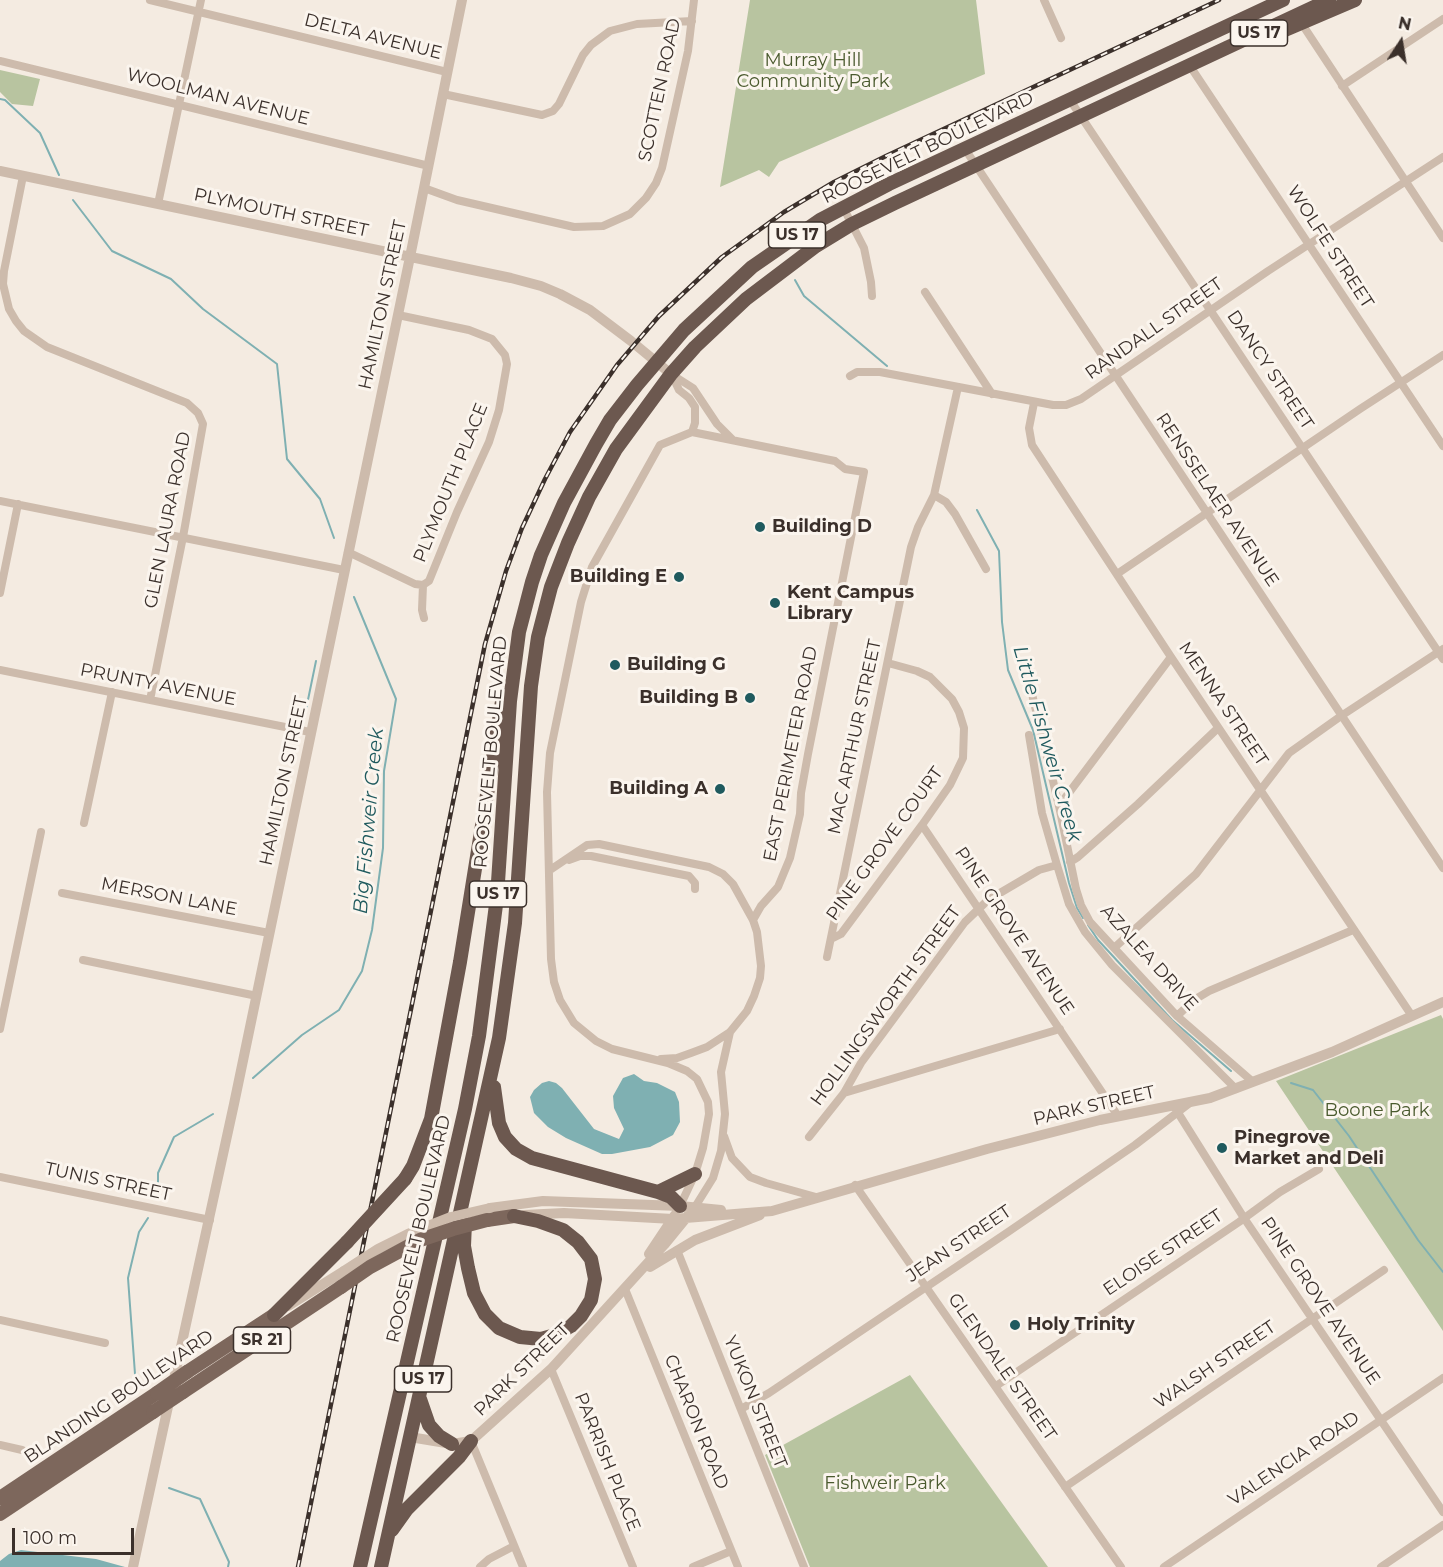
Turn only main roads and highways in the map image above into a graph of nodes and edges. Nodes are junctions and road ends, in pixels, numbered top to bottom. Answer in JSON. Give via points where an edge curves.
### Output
{"nodes":[{"id":1,"x":1282,"y":0,"type":"edge"},
{"id":2,"x":1296,"y":0,"type":"edge"},
{"id":3,"x":1329,"y":0,"type":"edge"},
{"id":4,"x":1355,"y":0,"type":"edge"},
{"id":5,"x":1180,"y":48,"type":"junction"},
{"id":6,"x":1190,"y":66,"type":"junction"},
{"id":7,"x":519,"y":632,"type":"junction"},
{"id":8,"x":492,"y":1071,"type":"junction"},
{"id":9,"x":694,"y":1174,"type":"road end"},
{"id":10,"x":466,"y":1190,"type":"junction"},
{"id":11,"x":658,"y":1192,"type":"junction"},
{"id":12,"x":680,"y":1214,"type":"road end"},
{"id":13,"x":514,"y":1216,"type":"joint"},
{"id":14,"x":274,"y":1315,"type":"joint"},
{"id":15,"x":399,"y":1395,"type":"junction"},
{"id":16,"x":419,"y":1395,"type":"junction"},
{"id":17,"x":410,"y":1437,"type":"junction"},
{"id":18,"x":471,"y":1441,"type":"road end"},
{"id":19,"x":452,"y":1444,"type":"road end"},
{"id":20,"x":386,"y":1453,"type":"junction"},
{"id":21,"x":0,"y":1498,"type":"edge"},
{"id":22,"x":0,"y":1514,"type":"edge"},
{"id":23,"x":387,"y":1537,"type":"junction"},
{"id":24,"x":360,"y":1567,"type":"edge"},
{"id":25,"x":381,"y":1567,"type":"edge"}],
"edges":[{"from":1,"to":5,"type":"highway"},
{"from":2,"to":5,"type":"highway","number":"US 17"},
{"from":3,"to":6,"type":"highway","number":"US 17"},
{"from":4,"to":6,"type":"highway"},
{"from":5,"to":7,"type":"highway","name":"ROOSEVELT BOULEVARD","number":"US 17","via":[[843,207],[752,267],[656,361],[610,420],[564,503],[532,582]]},
{"from":6,"to":8,"type":"highway","name":"ROOSEVELT BOULEVARD","number":"US 17","via":[[852,224],[809,252],[746,299],[695,347],[616,449],[589,497],[559,565],[538,637],[531,686],[515,923]]},
{"from":7,"to":14,"type":"highway","bridge":true,"via":[[500,713],[431,1119],[405,1179]]},
{"from":7,"to":15,"type":"highway","name":"ROOSEVELT BOULEVARD","number":"US 17","via":[[486,995],[465,1109]]},
{"from":8,"to":10,"type":"highway","name":"ROOSEVELT BOULEVARD","number":"US 17"},
{"from":8,"to":11,"type":"highway","via":[[499,1123],[516,1149],[532,1158]]},
{"from":9,"to":11,"type":"highway"},
{"from":10,"to":13,"type":"highway","via":[[464,1246],[474,1293],[485,1314],[499,1328],[520,1337],[541,1339],[571,1326],[591,1300],[595,1279],[591,1259],[562,1230]]},
{"from":10,"to":16,"type":"highway","name":"ROOSEVELT BOULEVARD","number":"US 17"},
{"from":11,"to":12,"type":"highway","via":[[671,1197]]},
{"from":13,"to":22,"type":"main road","name":"BLANDING BOULEVARD","number":"SR 21","bridge":true,"via":[[489,1214],[420,1240],[370,1267]]},
{"from":14,"to":21,"type":"main road","name":"BLANDING BOULEVARD","number":"SR 21","bridge":true},
{"from":15,"to":17,"type":"highway","via":[[402,1422]]},
{"from":15,"to":20,"type":"highway","name":"ROOSEVELT BOULEVARD","number":"US 17"},
{"from":16,"to":17,"type":"highway","name":"ROOSEVELT BOULEVARD","number":"US 17"},
{"from":16,"to":19,"type":"highway","via":[[429,1425]]},
{"from":17,"to":20,"type":"highway","via":[[394,1443]]},
{"from":17,"to":23,"type":"highway","name":"ROOSEVELT BOULEVARD","number":"US 17"},
{"from":18,"to":23,"type":"highway","via":[[406,1509]]},
{"from":20,"to":24,"type":"highway","name":"ROOSEVELT BOULEVARD","number":"US 17"},
{"from":23,"to":25,"type":"highway","name":"ROOSEVELT BOULEVARD","number":"US 17"}]}
